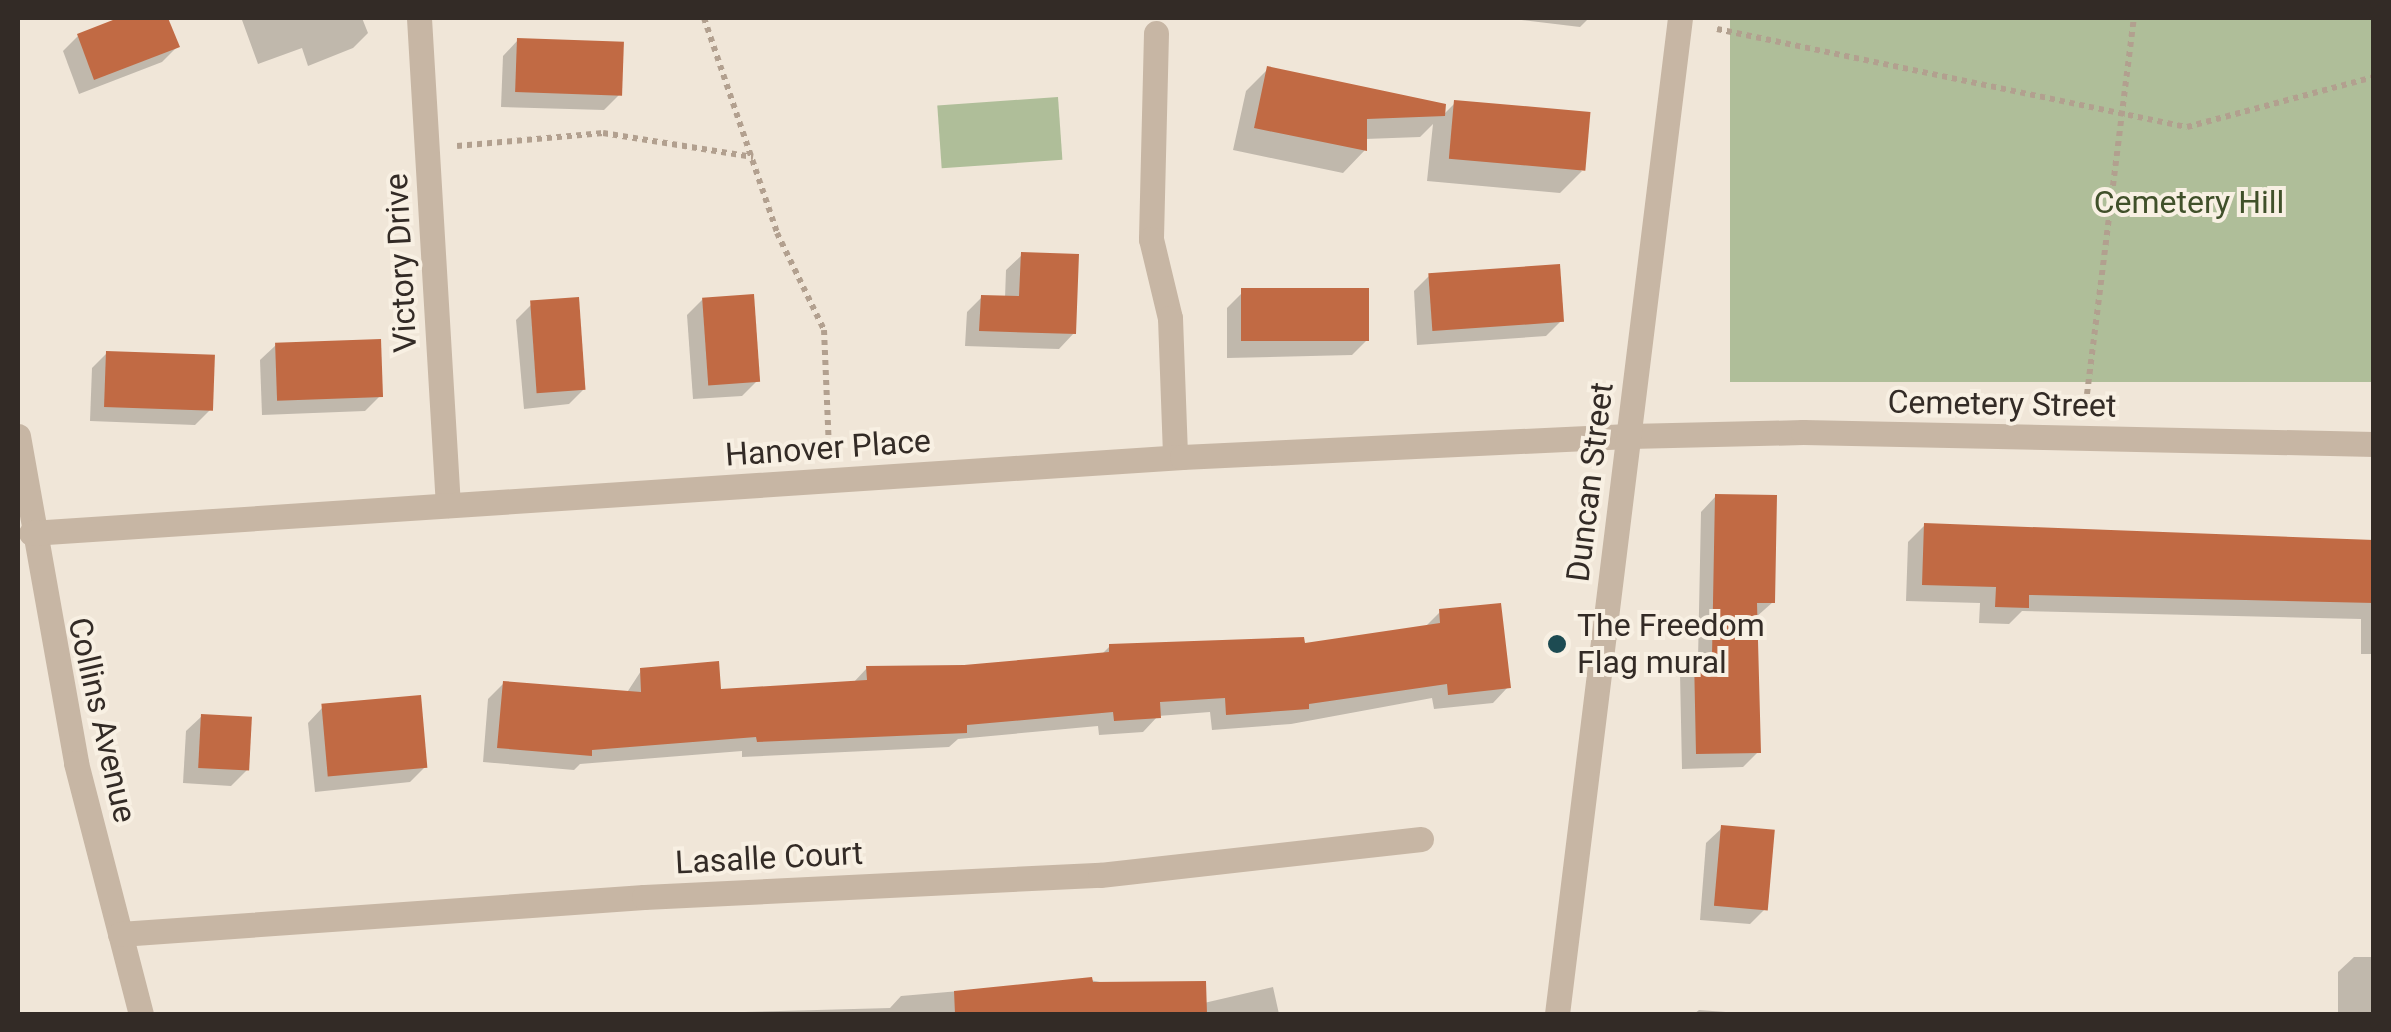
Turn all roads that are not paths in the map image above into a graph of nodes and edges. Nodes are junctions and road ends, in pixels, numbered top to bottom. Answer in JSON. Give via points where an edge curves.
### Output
{"nodes":[{"id":1,"x":418,"y":18,"type":"edge"},
{"id":2,"x":1680,"y":18,"type":"edge"},
{"id":3,"x":1156,"y":33,"type":"dead end"},
{"id":4,"x":18,"y":436,"type":"edge"},
{"id":5,"x":1629,"y":436,"type":"junction"},
{"id":6,"x":2374,"y":444,"type":"edge"},
{"id":7,"x":1174,"y":458,"type":"junction"},
{"id":8,"x":448,"y":505,"type":"junction"},
{"id":9,"x":31,"y":533,"type":"junction"},
{"id":10,"x":1421,"y":839,"type":"dead end"},
{"id":11,"x":120,"y":934,"type":"junction"},
{"id":12,"x":141,"y":1014,"type":"edge"},
{"id":13,"x":1557,"y":1014,"type":"edge"}],
"edges":[{"from":1,"to":8,"type":"street","name":"Victory Drive"},
{"from":2,"to":5,"type":"street","name":"Duncan Street"},
{"from":3,"to":7,"type":"street","via":[[1151,239],[1170,318]]},
{"from":4,"to":9,"type":"street","name":"Collins Avenue"},
{"from":5,"to":6,"type":"street","name":"Cemetery Street","via":[[1802,432]]},
{"from":5,"to":7,"type":"street","name":"Hanover Place"},
{"from":5,"to":13,"type":"street","name":"Duncan Street"},
{"from":7,"to":8,"type":"street","name":"Hanover Place"},
{"from":8,"to":9,"type":"street","name":"Hanover Place"},
{"from":9,"to":11,"type":"street","name":"Collins Avenue","via":[[76,763]]},
{"from":10,"to":11,"type":"street","name":"Lasalle Court","via":[[1100,875],[644,897]]},
{"from":11,"to":12,"type":"street","name":"Collins Avenue"}]}
